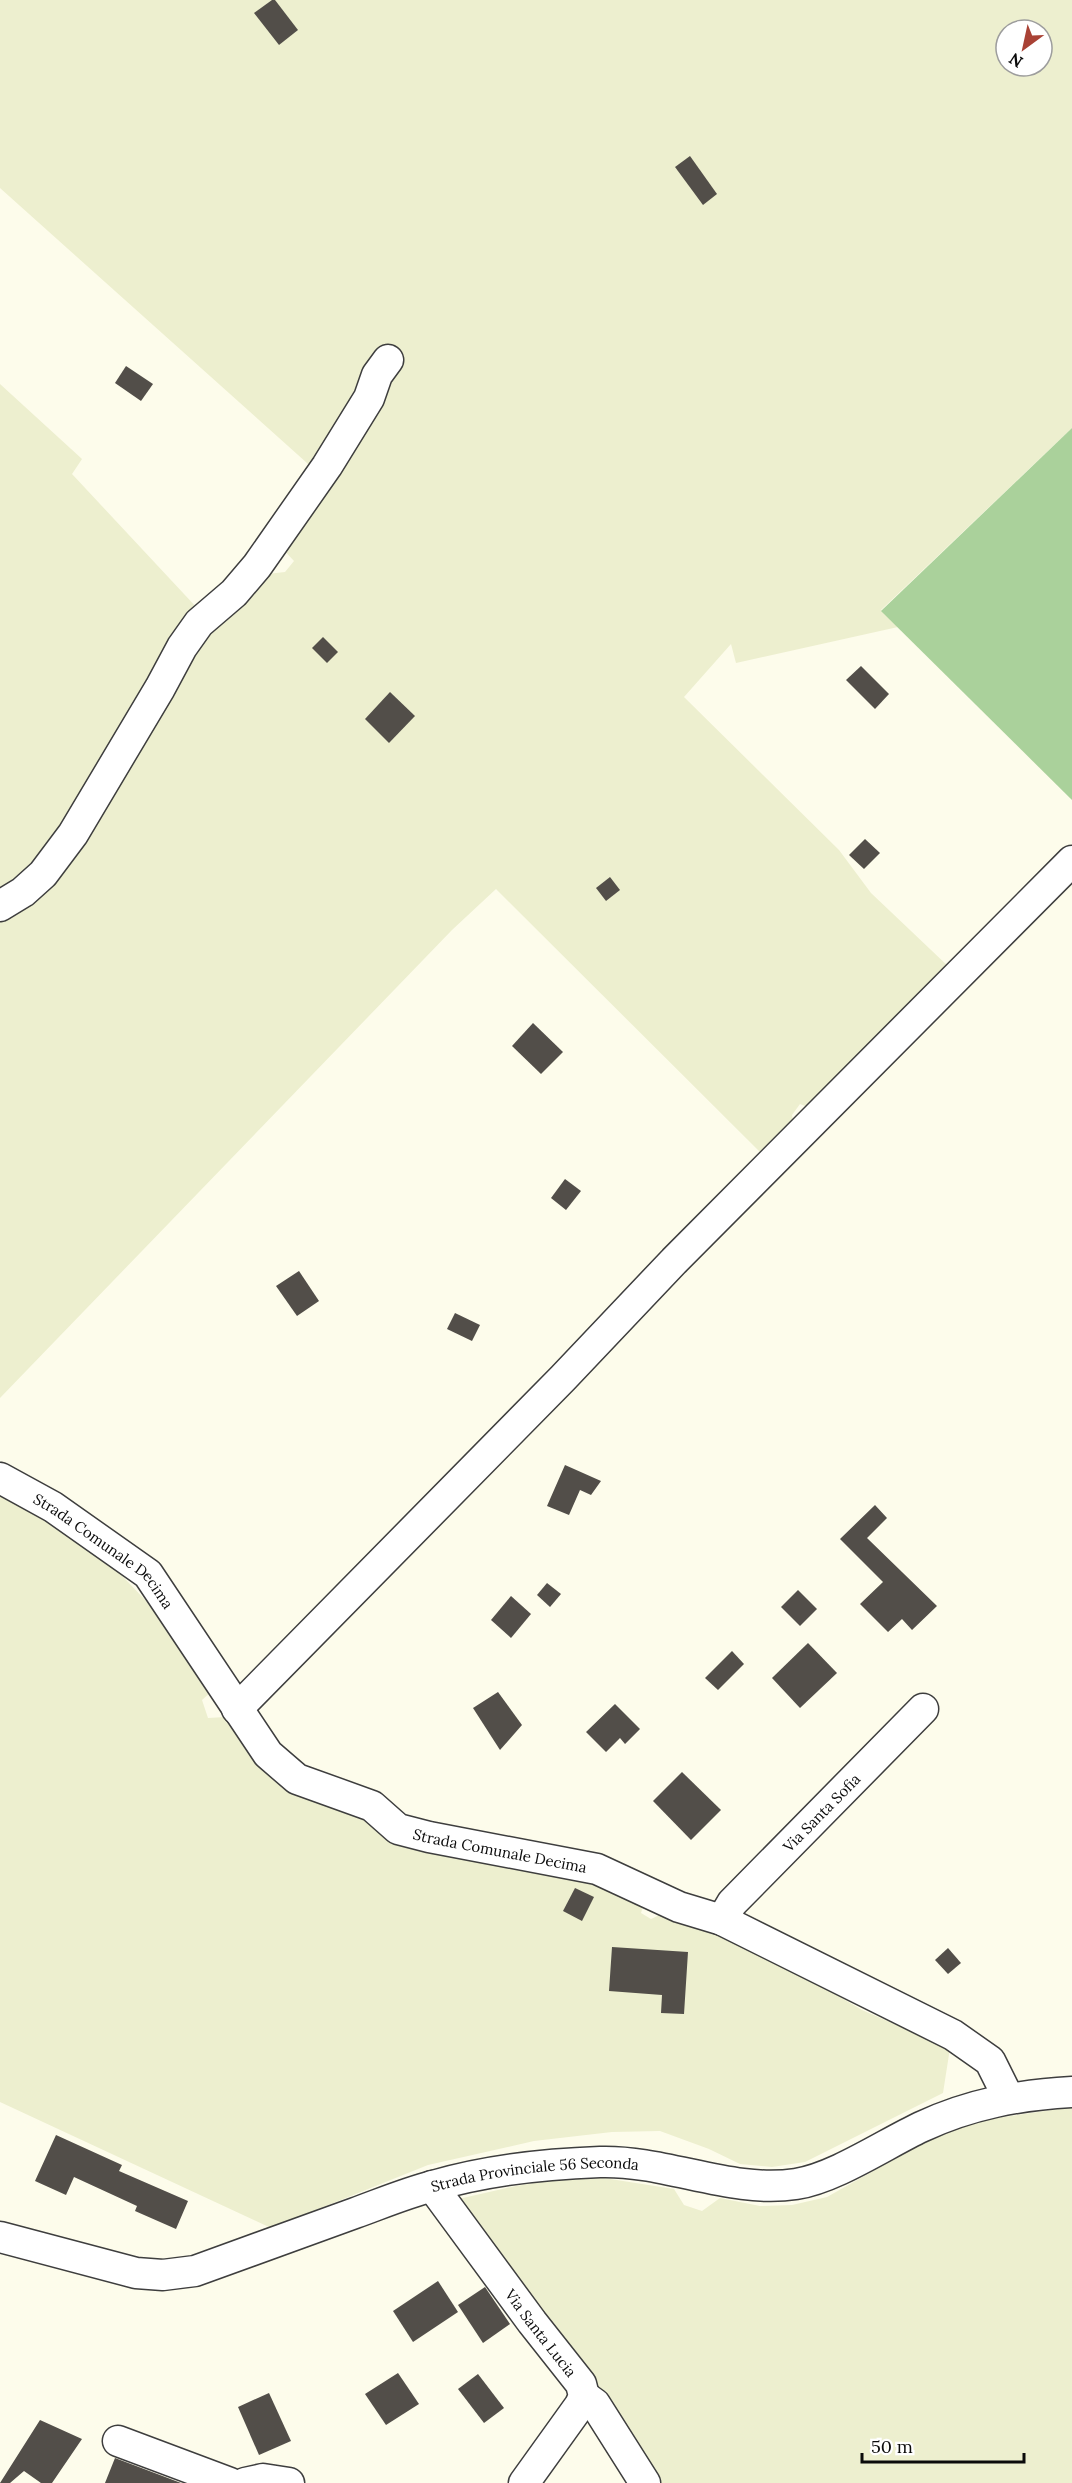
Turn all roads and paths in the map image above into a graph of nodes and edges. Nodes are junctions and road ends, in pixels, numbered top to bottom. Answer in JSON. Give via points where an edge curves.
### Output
{"nodes":[{"id":1,"x":388,"y":360,"type":"dead end"},
{"id":2,"x":1072,"y":861,"type":"edge"},
{"id":3,"x":0,"y":906,"type":"edge"},
{"id":4,"x":0,"y":1478,"type":"edge"},
{"id":5,"x":237,"y":1709,"type":"junction"},
{"id":6,"x":924,"y":1709,"type":"dead end"},
{"id":7,"x":723,"y":1920,"type":"junction"},
{"id":8,"x":1072,"y":2092,"type":"edge"},
{"id":9,"x":1008,"y":2097,"type":"junction"},
{"id":10,"x":432,"y":2186,"type":"junction"},
{"id":11,"x":0,"y":2236,"type":"edge"},
{"id":12,"x":584,"y":2396,"type":"junction"},
{"id":13,"x":118,"y":2441,"type":"dead end"},
{"id":14,"x":230,"y":2483,"type":"edge"},
{"id":15,"x":245,"y":2483,"type":"edge"},
{"id":16,"x":289,"y":2483,"type":"edge"},
{"id":17,"x":524,"y":2483,"type":"edge"},
{"id":18,"x":645,"y":2483,"type":"edge"}],
"edges":[{"from":1,"to":3,"type":"street","via":[[327,466],[257,566],[234,593],[199,623],[182,647],[74,834],[43,874]]},
{"from":2,"to":5,"type":"street"},
{"from":4,"to":5,"type":"street","name":"Strada Comunale Decima","via":[[53,1507],[148,1574]]},
{"from":5,"to":7,"type":"street","name":"Strada Comunale Decima","via":[[268,1754],[297,1779],[372,1806],[398,1829],[597,1869],[680,1907]]},
{"from":6,"to":7,"type":"street","name":"Via Santa Sofia","via":[[732,1903]]},
{"from":7,"to":9,"type":"street","name":"Strada Comunale Decima","via":[[953,2035],[990,2061]]},
{"from":8,"to":9,"type":"street","name":"Strada Provinciale 56 Seconda"},
{"from":9,"to":10,"type":"street","name":"Strada Provinciale 56 Seconda","via":[[924,2126],[799,2184],[773,2187],[651,2165],[604,2162],[506,2169]]},
{"from":10,"to":11,"type":"street","name":"Strada Provinciale 56 Seconda","via":[[195,2271],[163,2275],[107,2267]]},
{"from":10,"to":12,"type":"street","name":"Via Santa Lucia","via":[[581,2384]]},
{"from":12,"to":17,"type":"street"},
{"from":12,"to":18,"type":"street","name":"Via Santa Lucia","via":[[595,2404]]},
{"from":13,"to":14,"type":"street"},
{"from":15,"to":16,"type":"street","via":[[263,2479]]}]}
